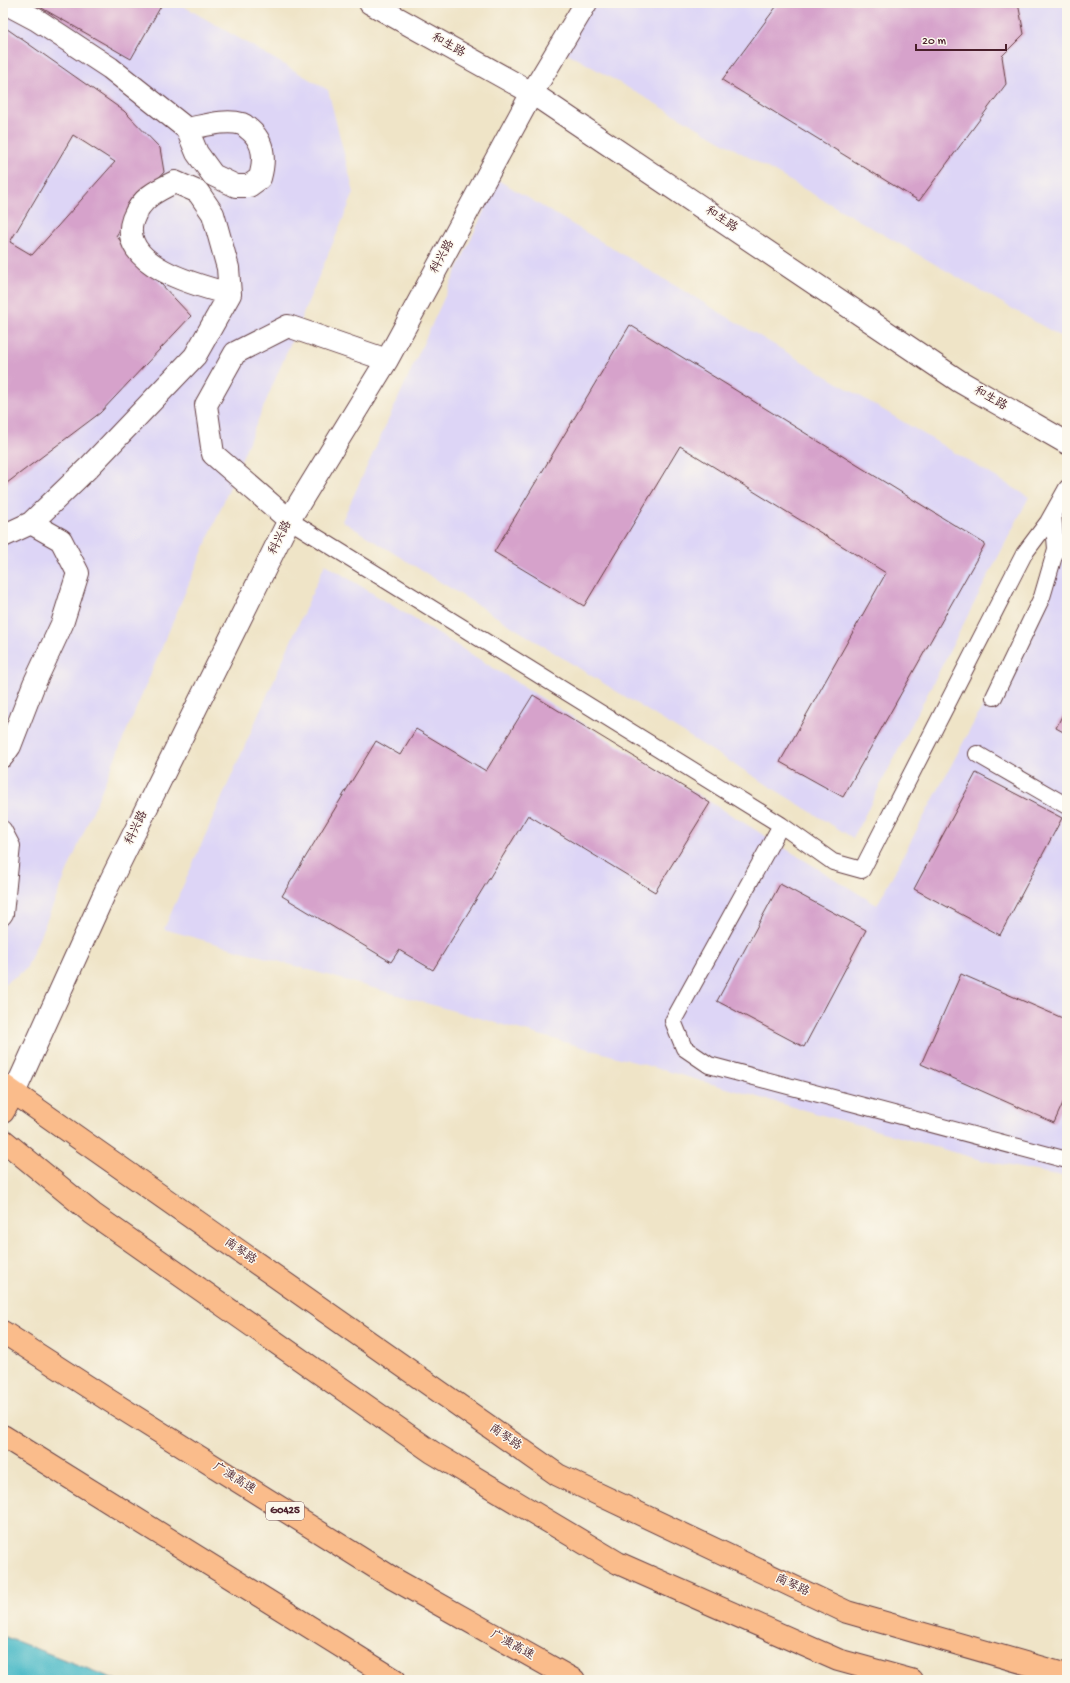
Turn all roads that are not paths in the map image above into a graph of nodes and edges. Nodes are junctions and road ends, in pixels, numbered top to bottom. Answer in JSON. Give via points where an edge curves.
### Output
{"nodes":[{"id":1,"x":5,"y":3,"type":"edge"},
{"id":2,"x":370,"y":3,"type":"edge"},
{"id":3,"x":586,"y":3,"type":"edge"},
{"id":4,"x":532,"y":93,"type":"junction"},
{"id":5,"x":186,"y":129,"type":"dead end"},
{"id":6,"x":230,"y":294,"type":"junction"},
{"id":7,"x":387,"y":360,"type":"junction"},
{"id":8,"x":1067,"y":443,"type":"edge"},
{"id":9,"x":1067,"y":488,"type":"edge"},
{"id":10,"x":1053,"y":512,"type":"junction"},
{"id":11,"x":289,"y":520,"type":"junction"},
{"id":12,"x":31,"y":523,"type":"junction"},
{"id":13,"x":3,"y":536,"type":"edge"},
{"id":14,"x":994,"y":697,"type":"dead end"},
{"id":15,"x":977,"y":754,"type":"dead end"},
{"id":16,"x":3,"y":756,"type":"edge"},
{"id":17,"x":1067,"y":806,"type":"edge"},
{"id":18,"x":781,"y":825,"type":"junction"},
{"id":19,"x":3,"y":829,"type":"edge"},
{"id":20,"x":3,"y":917,"type":"edge"},
{"id":21,"x":8,"y":1089,"type":"edge"},
{"id":22,"x":3,"y":1112,"type":"edge"},
{"id":23,"x":3,"y":1140,"type":"edge"},
{"id":24,"x":1067,"y":1160,"type":"edge"},
{"id":25,"x":3,"y":1332,"type":"edge"},
{"id":26,"x":3,"y":1436,"type":"edge"},
{"id":27,"x":1067,"y":1675,"type":"edge"},
{"id":28,"x":395,"y":1680,"type":"edge"},
{"id":29,"x":574,"y":1680,"type":"edge"},
{"id":30,"x":911,"y":1680,"type":"edge"}],
"edges":[{"from":1,"to":5,"type":"street","via":[[37,20],[110,68]]},
{"from":2,"to":4,"type":"street","name":"和生路"},
{"from":3,"to":4,"type":"street","name":"科兴路"},
{"from":4,"to":7,"type":"street","name":"科兴路"},
{"from":4,"to":8,"type":"street","name":"和生路","via":[[959,381]]},
{"from":6,"to":6,"type":"street","via":[[228,268],[213,214],[198,192],[175,182],[152,192],[136,210],[130,227],[132,243],[146,260],[163,271],[194,285]]},
{"from":6,"to":12,"type":"street","via":[[195,356],[89,467]]},
{"from":7,"to":11,"type":"street","name":"科兴路"},
{"from":7,"to":11,"type":"street","via":[[288,326],[234,353],[206,404],[213,454]]},
{"from":9,"to":10,"type":"lane"},
{"from":10,"to":14,"type":"lane","via":[[1056,549],[1042,597]]},
{"from":10,"to":18,"type":"lane","via":[[1024,554],[862,870],[833,862]]},
{"from":11,"to":18,"type":"lane"},
{"from":11,"to":21,"type":"street","name":"科兴路"},
{"from":12,"to":13,"type":"street"},
{"from":12,"to":16,"type":"street","via":[[61,540],[78,573],[62,624],[34,684],[10,746]]},
{"from":15,"to":17,"type":"lane"},
{"from":18,"to":24,"type":"lane","via":[[673,1021],[684,1048],[709,1065]]},
{"from":19,"to":20,"type":"lane","via":[[12,846],[6,914]]},
{"from":21,"to":22,"type":"main road"},
{"from":21,"to":27,"type":"main road","name":"南琴路","via":[[558,1475],[847,1612]]},
{"from":23,"to":30,"type":"main road","via":[[93,1214],[432,1452],[618,1564],[838,1660]]},
{"from":25,"to":29,"type":"main road","name":"广澳高速","number":"G0425","via":[[394,1579]]},
{"from":26,"to":28,"type":"main road"}]}
